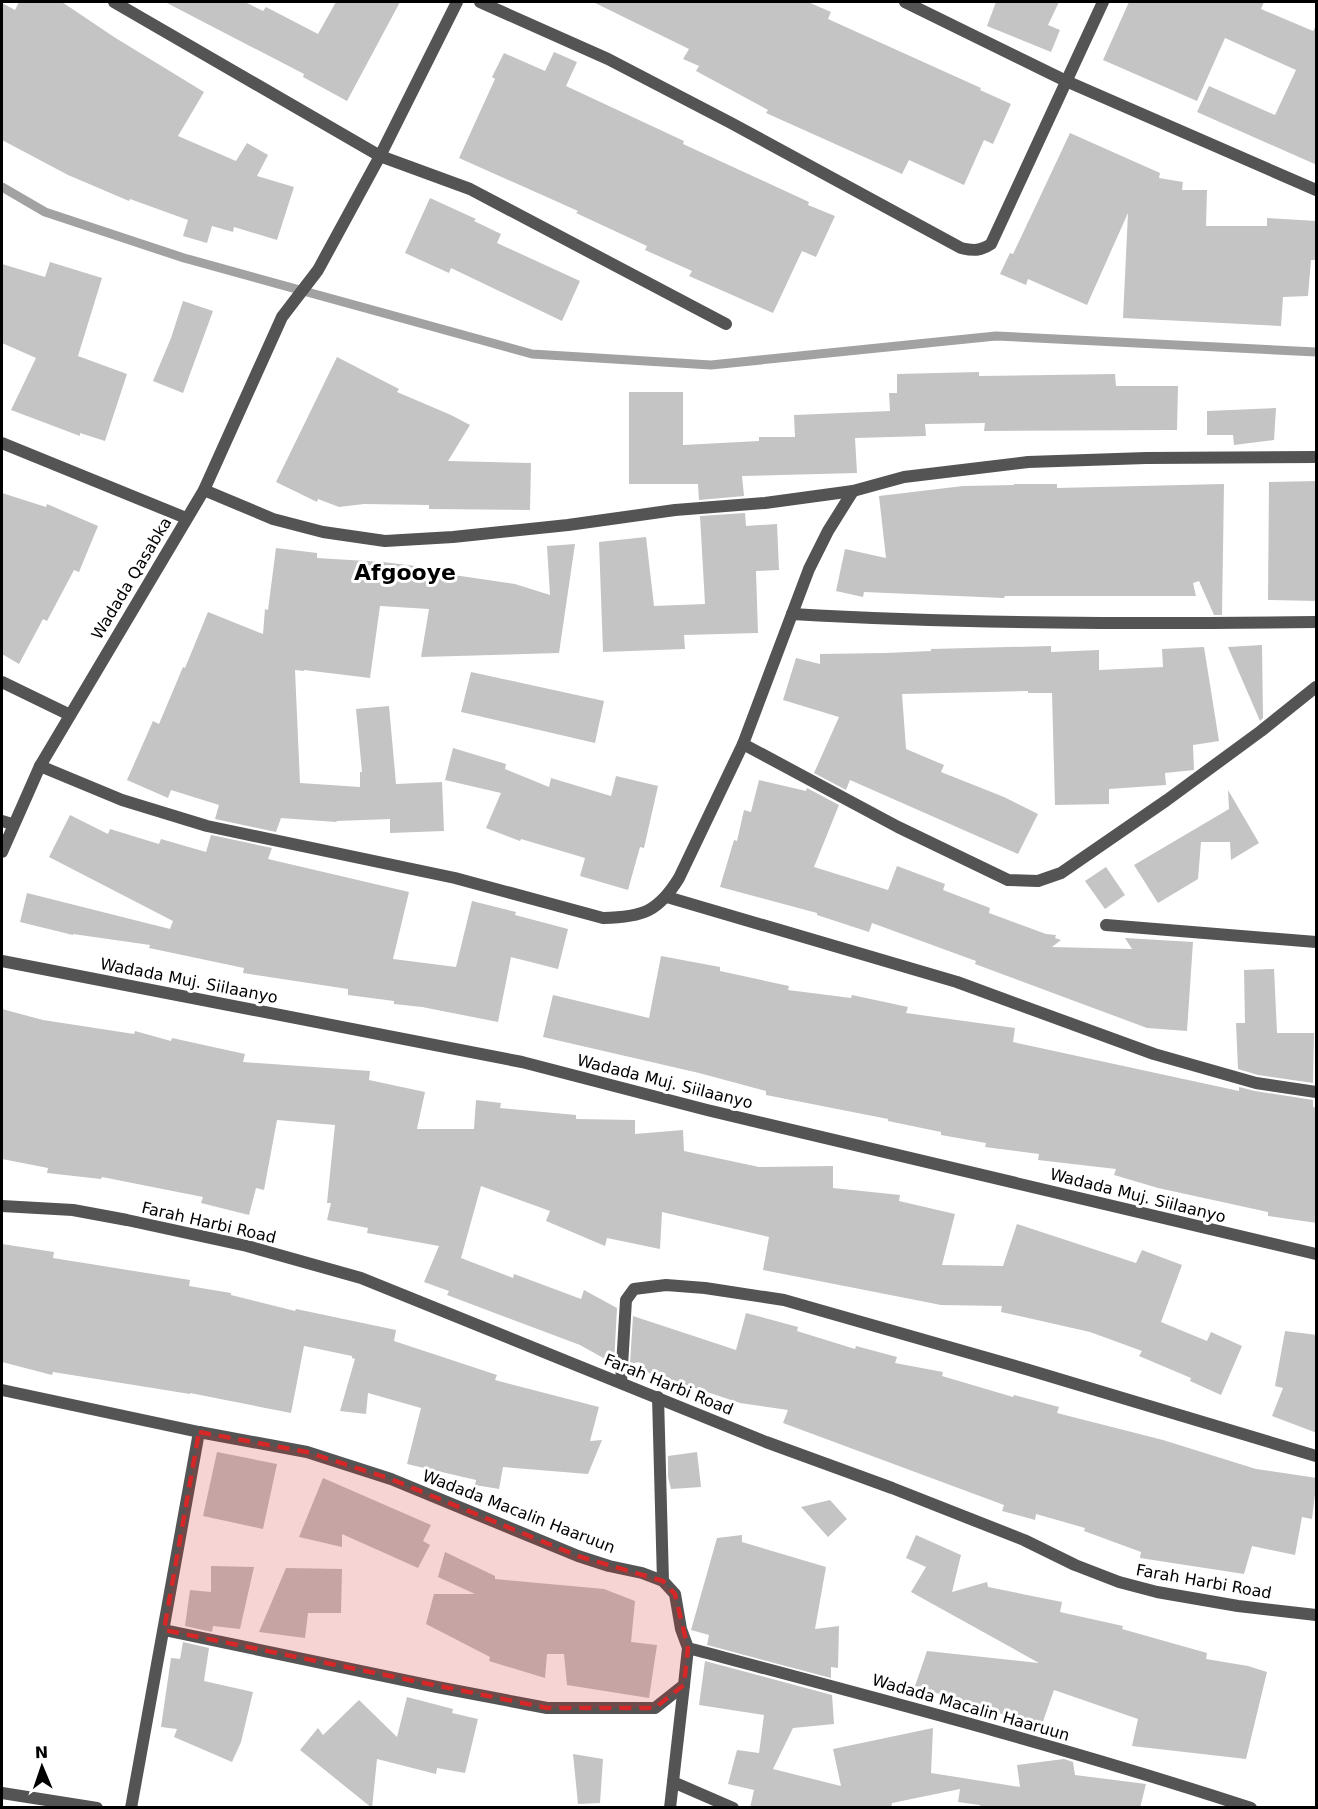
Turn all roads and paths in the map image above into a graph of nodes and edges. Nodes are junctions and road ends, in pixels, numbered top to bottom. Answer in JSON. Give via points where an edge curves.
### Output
{"nodes":[{"id":1,"x":114,"y":2,"type":"edge"},
{"id":2,"x":457,"y":2,"type":"edge"},
{"id":3,"x":480,"y":2,"type":"edge"},
{"id":4,"x":904,"y":2,"type":"edge"},
{"id":5,"x":1104,"y":2,"type":"edge"},
{"id":6,"x":1065,"y":81,"type":"junction"},
{"id":7,"x":380,"y":156,"type":"junction"},
{"id":8,"x":1317,"y":190,"type":"edge"},
{"id":9,"x":726,"y":324,"type":"dead end"},
{"id":10,"x":2,"y":443,"type":"edge"},
{"id":11,"x":1317,"y":457,"type":"edge"},
{"id":12,"x":204,"y":490,"type":"junction"},
{"id":13,"x":853,"y":491,"type":"junction"},
{"id":14,"x":186,"y":518,"type":"junction"},
{"id":15,"x":792,"y":614,"type":"junction"},
{"id":16,"x":1317,"y":622,"type":"edge"},
{"id":17,"x":2,"y":682,"type":"edge"},
{"id":18,"x":1317,"y":687,"type":"edge"},
{"id":19,"x":69,"y":715,"type":"junction"},
{"id":20,"x":743,"y":744,"type":"junction"},
{"id":21,"x":40,"y":766,"type":"junction"},
{"id":22,"x":7,"y":823,"type":"edge"},
{"id":23,"x":2,"y":852,"type":"edge"},
{"id":24,"x":667,"y":897,"type":"junction"},
{"id":25,"x":1106,"y":925,"type":"dead end"},
{"id":26,"x":1317,"y":942,"type":"edge"},
{"id":27,"x":2,"y":961,"type":"edge"},
{"id":28,"x":1317,"y":1092,"type":"edge"},
{"id":29,"x":2,"y":1206,"type":"edge"},
{"id":30,"x":1317,"y":1254,"type":"edge"},
{"id":31,"x":621,"y":1382,"type":"junction"},
{"id":32,"x":2,"y":1390,"type":"edge"},
{"id":33,"x":658,"y":1397,"type":"junction"},
{"id":34,"x":200,"y":1432,"type":"junction"},
{"id":35,"x":1317,"y":1456,"type":"edge"},
{"id":36,"x":663,"y":1581,"type":"junction"},
{"id":37,"x":1317,"y":1615,"type":"edge"},
{"id":38,"x":164,"y":1630,"type":"junction"},
{"id":39,"x":688,"y":1648,"type":"junction"},
{"id":40,"x":684,"y":1685,"type":"junction"},
{"id":41,"x":673,"y":1782,"type":"junction"},
{"id":42,"x":2,"y":1793,"type":"edge"},
{"id":43,"x":97,"y":1808,"type":"edge"},
{"id":44,"x":131,"y":1808,"type":"edge"},
{"id":45,"x":670,"y":1808,"type":"edge"},
{"id":46,"x":733,"y":1808,"type":"edge"},
{"id":47,"x":1251,"y":1808,"type":"edge"}],
"edges":[{"from":1,"to":7,"type":"street"},
{"from":2,"to":7,"type":"street","name":"Wadada Qasabka"},
{"from":3,"to":6,"type":"street","via":[[608,59],[961,248],[974,251],[991,244]]},
{"from":4,"to":6,"type":"street"},
{"from":5,"to":6,"type":"street"},
{"from":6,"to":8,"type":"street"},
{"from":7,"to":9,"type":"street","via":[[470,189]]},
{"from":7,"to":12,"type":"street","name":"Wadada Qasabka","via":[[318,270],[282,316]]},
{"from":10,"to":14,"type":"street"},
{"from":11,"to":13,"type":"street","via":[[1028,462],[904,477]]},
{"from":12,"to":13,"type":"street","via":[[273,519],[323,532],[385,541],[568,525]]},
{"from":12,"to":14,"type":"street","name":"Wadada Qasabka"},
{"from":13,"to":15,"type":"street","via":[[809,569]]},
{"from":14,"to":19,"type":"street","name":"Wadada Qasabka"},
{"from":15,"to":16,"type":"street","via":[[1100,624]]},
{"from":15,"to":20,"type":"street"},
{"from":17,"to":19,"type":"street"},
{"from":18,"to":20,"type":"street","via":[[1167,800],[1061,873],[1038,880],[1008,880],[898,827]]},
{"from":19,"to":21,"type":"street","name":"Wadada Qasabka"},
{"from":20,"to":24,"type":"street"},
{"from":21,"to":22,"type":"street","name":"Wadada Qasabka"},
{"from":21,"to":24,"type":"street","via":[[122,800],[207,826],[456,878],[603,918],[622,918],[651,910]]},
{"from":22,"to":23,"type":"street","name":"Wadada Qasabka"},
{"from":24,"to":28,"type":"street","via":[[957,982],[1154,1054],[1256,1083]]},
{"from":25,"to":26,"type":"street"},
{"from":27,"to":30,"type":"street","name":"Wadada Muj. Siilaanyo","via":[[522,1062],[707,1110]]},
{"from":29,"to":31,"type":"street","name":"Farah Harbi Road","via":[[73,1210],[127,1220],[247,1246],[362,1278]]},
{"from":31,"to":33,"type":"street","name":"Farah Harbi Road"},
{"from":31,"to":35,"type":"street","via":[[626,1300],[634,1289],[666,1285],[705,1288],[784,1300]]},
{"from":32,"to":34,"type":"street","name":"Wadada Macalin Haaruun"},
{"from":33,"to":36,"type":"street"},
{"from":33,"to":37,"type":"street","name":"Farah Harbi Road","via":[[1024,1540],[1119,1582],[1238,1606]]},
{"from":34,"to":36,"type":"street","name":"Wadada Macalin Haaruun","via":[[307,1452],[391,1479],[578,1556]]},
{"from":34,"to":38,"type":"street"},
{"from":36,"to":39,"type":"street","via":[[675,1593]]},
{"from":38,"to":40,"type":"street","via":[[547,1708],[655,1708]]},
{"from":38,"to":44,"type":"street"},
{"from":39,"to":40,"type":"street"},
{"from":39,"to":47,"type":"street","name":"Wadada Macalin Haaruun","via":[[933,1713]]},
{"from":40,"to":41,"type":"street"},
{"from":41,"to":45,"type":"street"},
{"from":41,"to":46,"type":"street"},
{"from":42,"to":43,"type":"street"}]}
